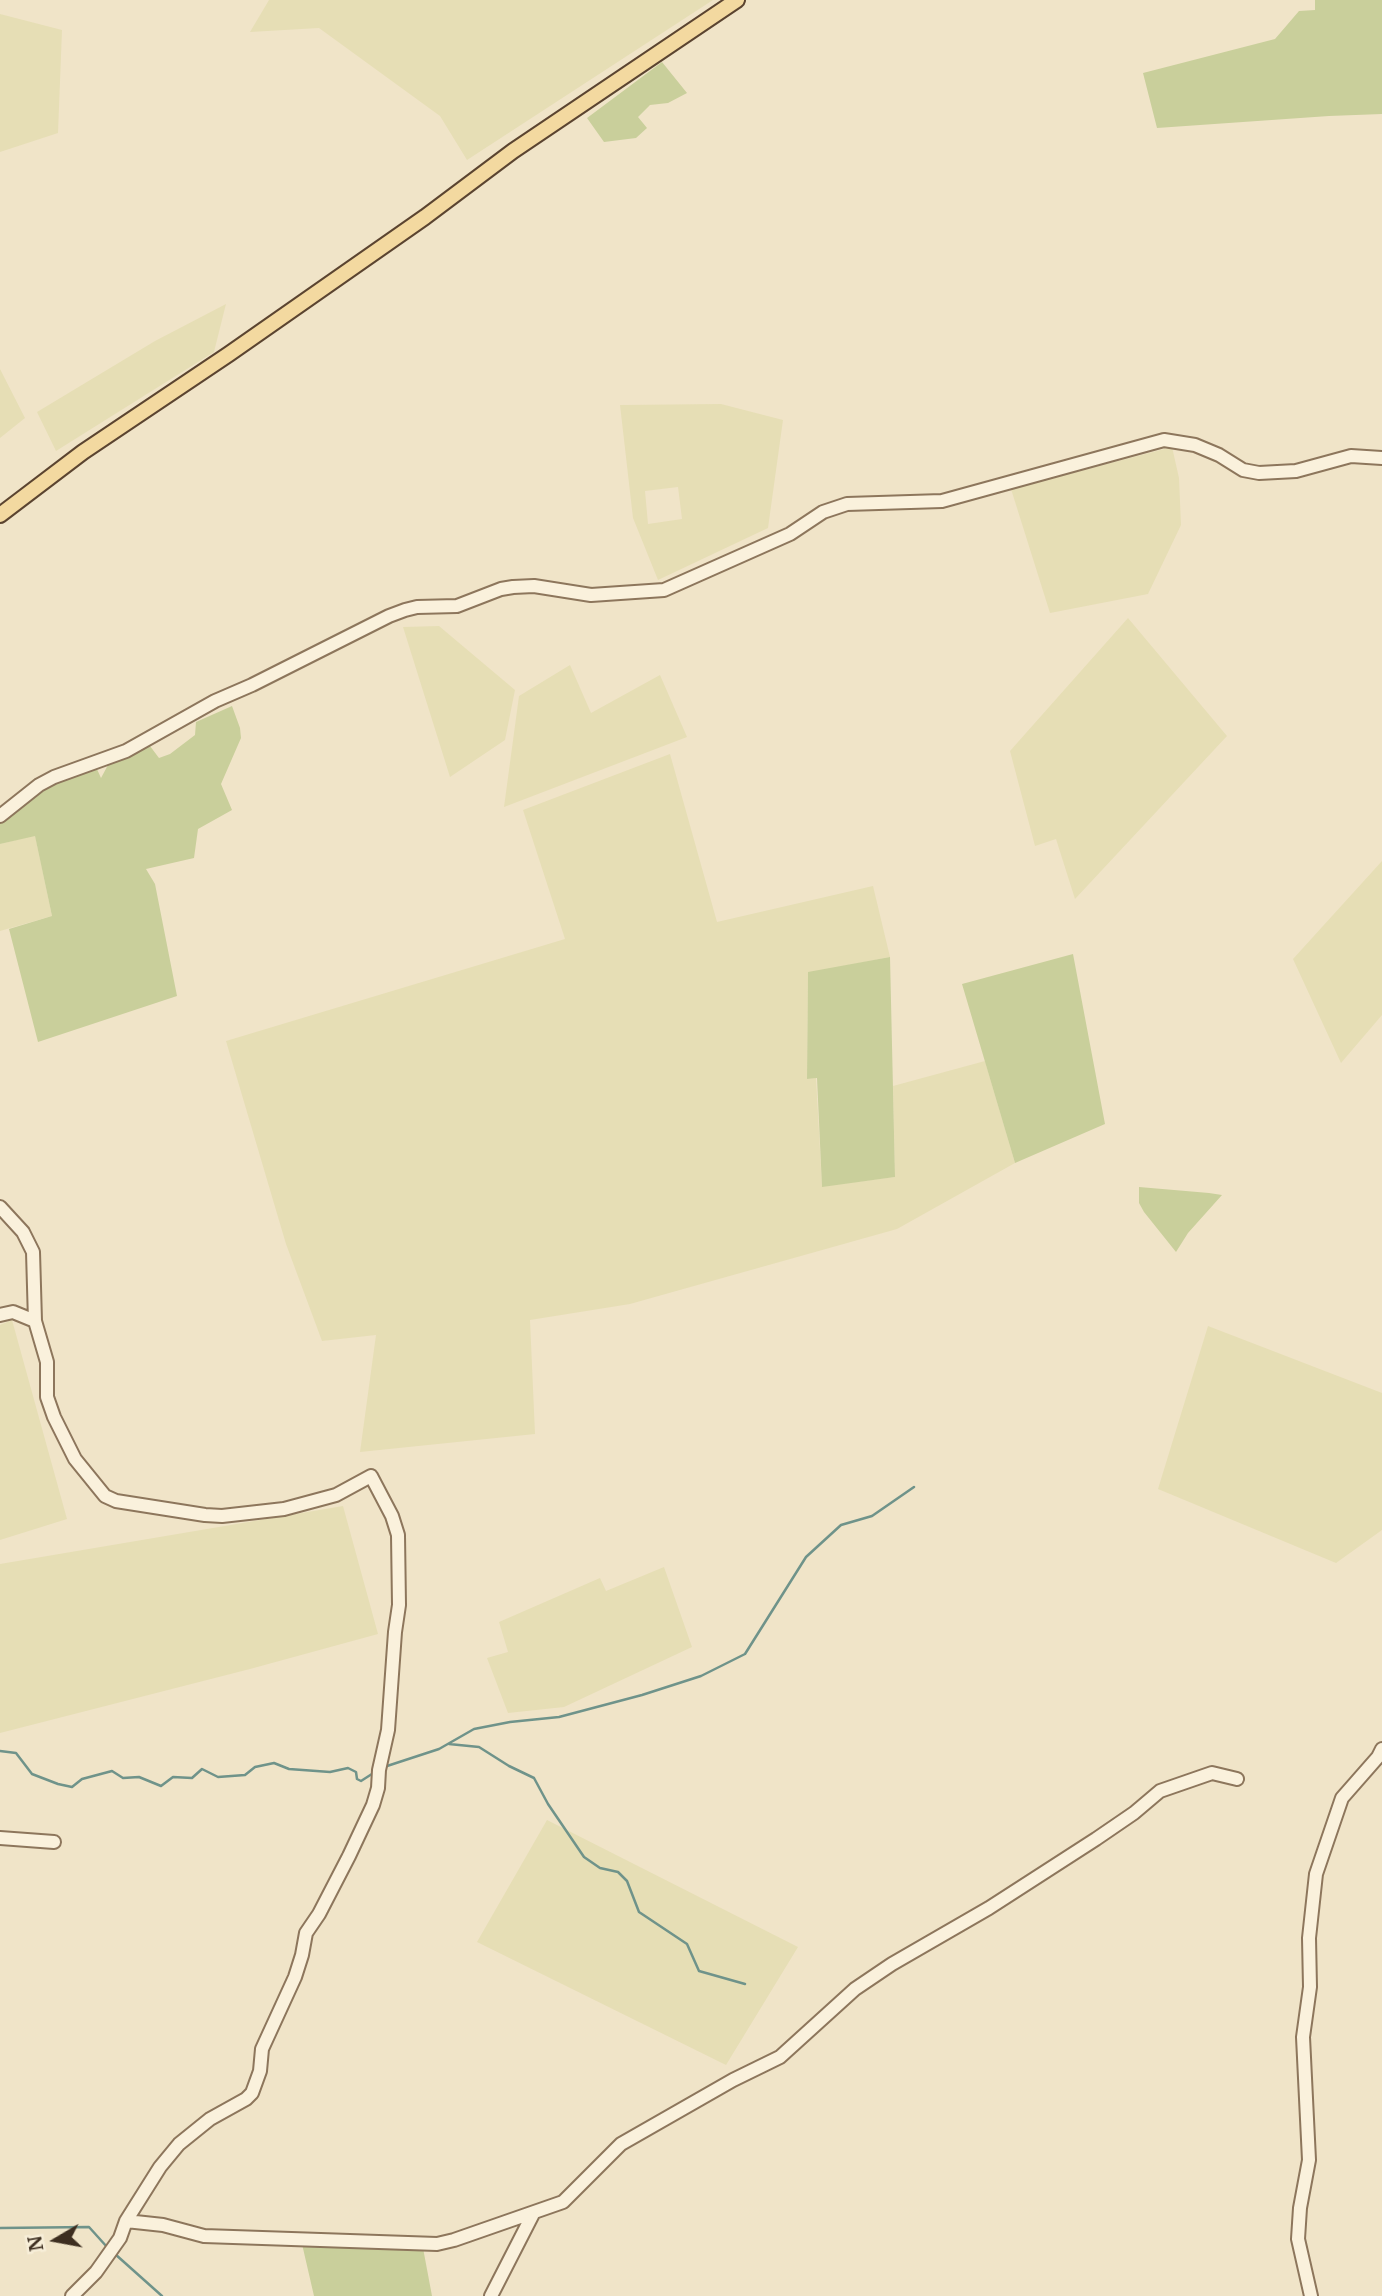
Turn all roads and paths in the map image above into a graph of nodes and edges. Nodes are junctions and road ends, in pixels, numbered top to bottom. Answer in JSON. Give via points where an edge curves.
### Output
{"nodes":[{"id":1,"x":737,"y":0,"type":"edge"},
{"id":2,"x":1382,"y":458,"type":"edge"},
{"id":3,"x":0,"y":515,"type":"edge"},
{"id":4,"x":0,"y":816,"type":"edge"},
{"id":5,"x":0,"y":1207,"type":"edge"},
{"id":6,"x":0,"y":1315,"type":"edge"},
{"id":7,"x":36,"y":1321,"type":"junction"},
{"id":8,"x":1382,"y":1749,"type":"edge"},
{"id":9,"x":1237,"y":1779,"type":"dead end"},
{"id":10,"x":0,"y":1838,"type":"edge"},
{"id":11,"x":54,"y":1842,"type":"dead end"},
{"id":12,"x":534,"y":2212,"type":"junction"},
{"id":13,"x":126,"y":2221,"type":"junction"},
{"id":14,"x":72,"y":2296,"type":"edge"},
{"id":15,"x":491,"y":2296,"type":"edge"},
{"id":16,"x":1311,"y":2296,"type":"edge"}],
"edges":[{"from":1,"to":3,"type":"main road","via":[[513,151]]},
{"from":2,"to":4,"type":"street","via":[[1351,456],[1296,471],[1259,473],[1243,470],[1195,445],[1164,440],[942,501],[848,504],[823,512],[763,548],[664,590],[591,595],[513,587],[457,606],[405,610],[215,701],[126,751],[54,777]]},
{"from":5,"to":7,"type":"street","via":[[23,1232],[33,1252]]},
{"from":6,"to":7,"type":"street","via":[[13,1312]]},
{"from":7,"to":13,"type":"street","via":[[54,1417],[75,1459],[105,1496],[205,1515],[231,1515],[284,1509],[336,1495],[371,1476],[397,1535],[400,1605],[388,1730],[373,1805],[320,1914],[306,1933],[295,1977],[262,2049],[252,2093],[179,2144]]},
{"from":8,"to":16,"type":"street","via":[[1342,1798],[1315,1874],[1303,2037],[1309,2160],[1298,2239]]},
{"from":9,"to":12,"type":"street","via":[[1212,1773],[1160,1791],[1096,1839],[855,1989],[780,2057],[621,2144],[569,2198]]},
{"from":10,"to":11,"type":"street"},
{"from":12,"to":13,"type":"street","via":[[437,2244],[204,2236]]},
{"from":12,"to":15,"type":"street"},
{"from":13,"to":14,"type":"street","via":[[96,2272]]}]}
